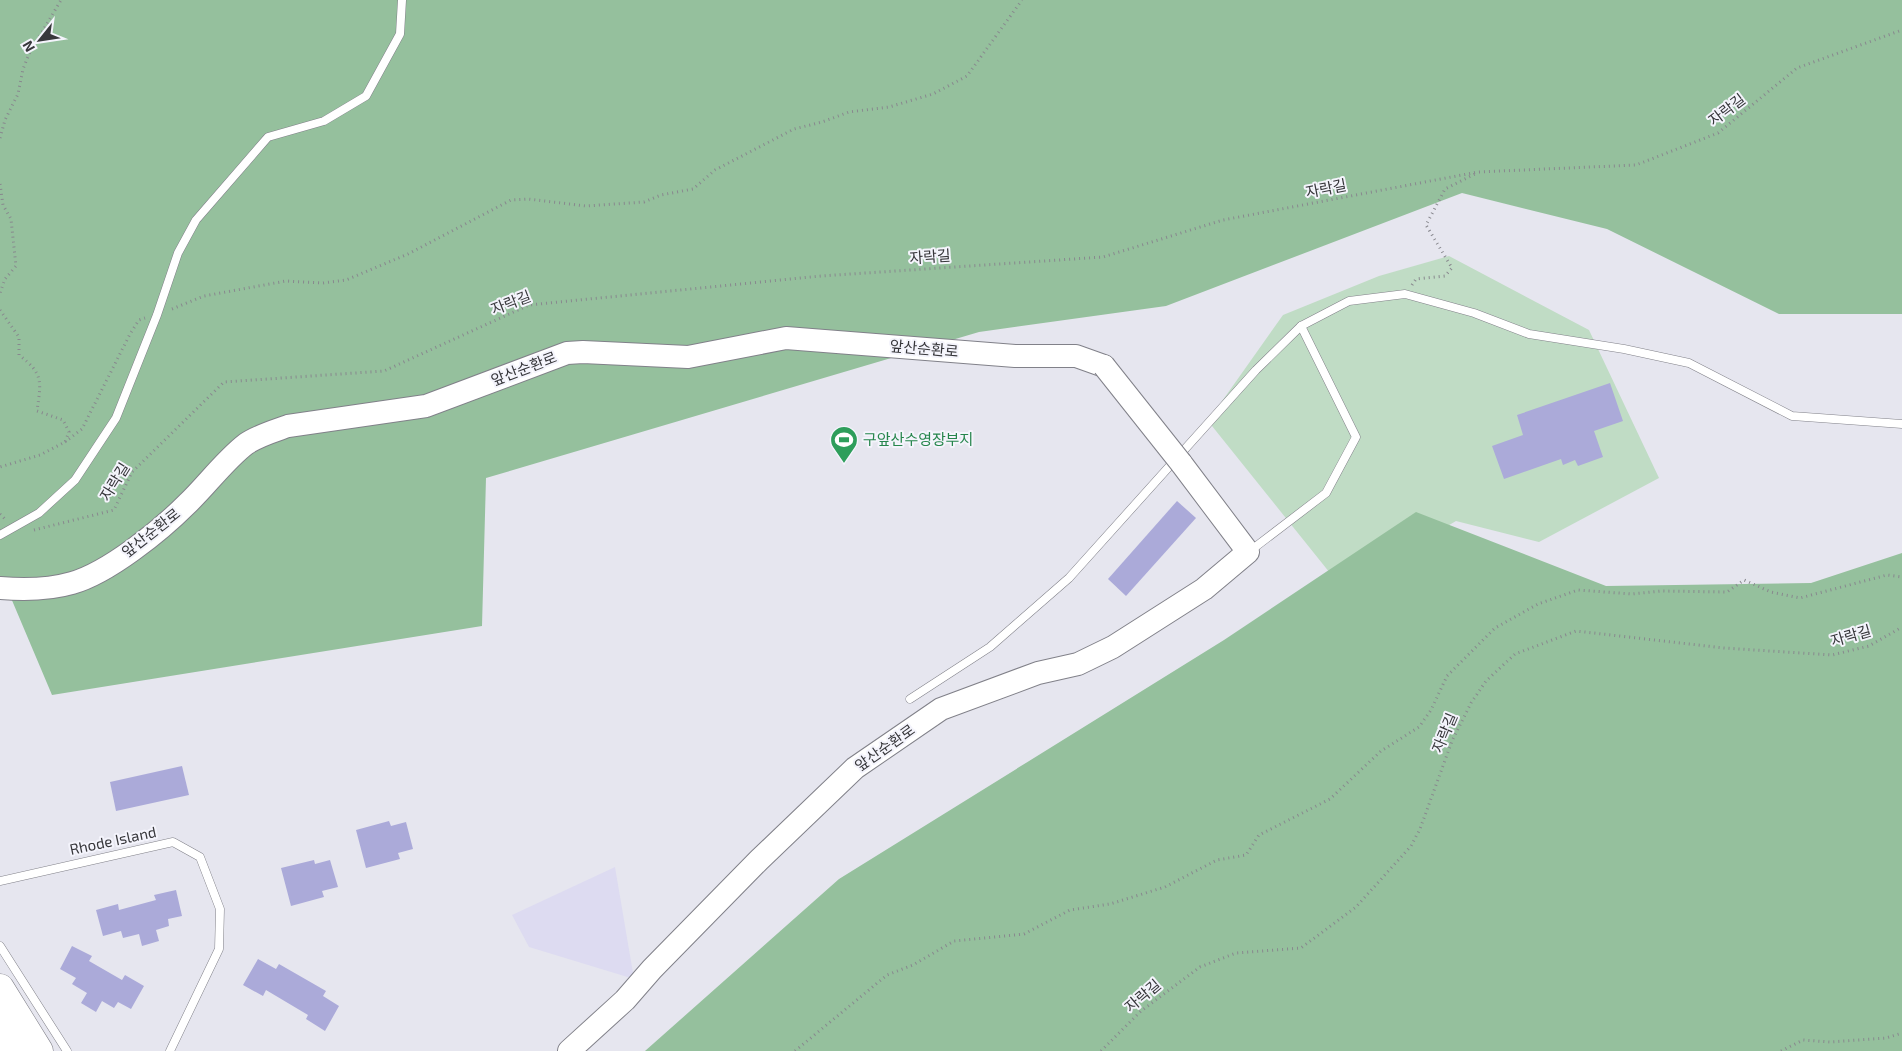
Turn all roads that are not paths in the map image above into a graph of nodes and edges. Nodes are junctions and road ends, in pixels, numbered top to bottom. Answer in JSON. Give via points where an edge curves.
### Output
{"nodes":[{"id":1,"x":402,"y":0,"type":"edge"},
{"id":2,"x":1301,"y":326,"type":"junction"},
{"id":3,"x":1902,"y":424,"type":"edge"},
{"id":4,"x":0,"y":535,"type":"edge"},
{"id":5,"x":1248,"y":552,"type":"junction"},
{"id":6,"x":0,"y":588,"type":"edge"},
{"id":7,"x":910,"y":699,"type":"dead end"},
{"id":8,"x":0,"y":881,"type":"edge"},
{"id":9,"x":0,"y":946,"type":"edge"},
{"id":10,"x":0,"y":988,"type":"edge"},
{"id":11,"x":0,"y":1027,"type":"edge"},
{"id":12,"x":15,"y":1051,"type":"edge"},
{"id":13,"x":40,"y":1051,"type":"edge"},
{"id":14,"x":67,"y":1051,"type":"edge"},
{"id":15,"x":170,"y":1051,"type":"edge"},
{"id":16,"x":569,"y":1051,"type":"edge"}],
"edges":[{"from":1,"to":4,"type":"lane","via":[[400,34],[366,96],[324,121],[268,137],[196,220],[178,253],[157,315],[111,426],[75,480],[39,513]]},
{"from":2,"to":3,"type":"lane","via":[[1349,301],[1405,294],[1474,312],[1529,334],[1689,363],[1792,416]]},
{"from":2,"to":5,"type":"lane","via":[[1356,437],[1326,493]]},
{"from":2,"to":7,"type":"lane","via":[[1256,370],[1069,578],[990,647]]},
{"from":5,"to":6,"type":"street","name":"앞산순환로","bridge":true,"via":[[1104,366],[1076,356],[1015,356],[786,338],[688,357],[567,353],[426,406],[288,426],[246,444],[186,506],[104,569],[72,583],[30,590]]},
{"from":5,"to":16,"type":"street","name":"앞산순환로","via":[[1204,589],[1113,647],[1078,664],[1038,674],[942,709],[855,768],[753,866],[625,1000]]},
{"from":8,"to":15,"type":"lane","name":"Rhode Island","via":[[173,842],[200,857],[220,909],[219,949]]},
{"from":9,"to":14,"type":"lane"},
{"from":10,"to":13,"type":"highway"},
{"from":11,"to":12,"type":"highway"}]}
